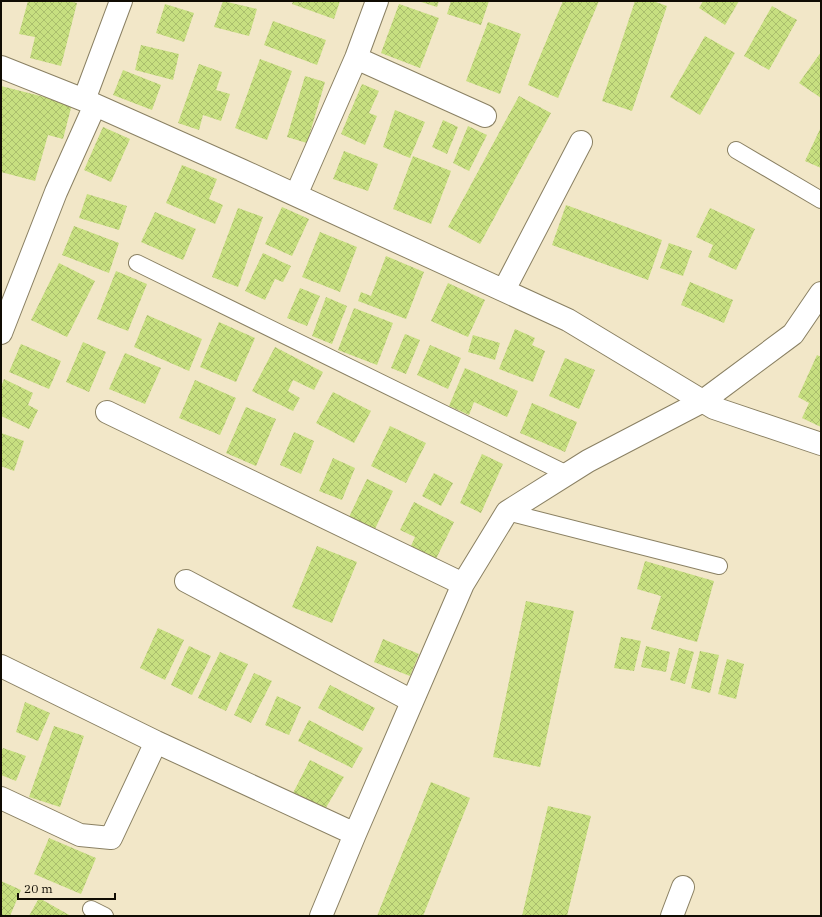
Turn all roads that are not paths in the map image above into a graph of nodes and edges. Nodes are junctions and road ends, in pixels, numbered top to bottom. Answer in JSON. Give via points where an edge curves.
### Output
{"nodes":[{"id":1,"x":121,"y":1,"type":"edge"},
{"id":2,"x":377,"y":1,"type":"edge"},
{"id":3,"x":356,"y":58,"type":"junction"},
{"id":4,"x":1,"y":67,"type":"edge"},
{"id":5,"x":90,"y":103,"type":"junction"},
{"id":6,"x":485,"y":116,"type":"dead end"},
{"id":7,"x":581,"y":142,"type":"dead end"},
{"id":8,"x":736,"y":150,"type":"dead end"},
{"id":9,"x":296,"y":195,"type":"junction"},
{"id":10,"x":821,"y":200,"type":"edge"},
{"id":11,"x":137,"y":263,"type":"dead end"},
{"id":12,"x":504,"y":290,"type":"junction"},
{"id":13,"x":821,"y":293,"type":"edge"},
{"id":14,"x":1,"y":334,"type":"edge"},
{"id":15,"x":703,"y":401,"type":"junction"},
{"id":16,"x":106,"y":412,"type":"dead end"},
{"id":17,"x":821,"y":444,"type":"edge"},
{"id":18,"x":567,"y":474,"type":"junction"},
{"id":19,"x":507,"y":512,"type":"junction"},
{"id":20,"x":719,"y":566,"type":"dead end"},
{"id":21,"x":186,"y":581,"type":"dead end"},
{"id":22,"x":463,"y":584,"type":"junction"},
{"id":23,"x":1,"y":666,"type":"edge"},
{"id":24,"x":412,"y":701,"type":"junction"},
{"id":25,"x":156,"y":742,"type":"junction"},
{"id":26,"x":1,"y":798,"type":"edge"},
{"id":27,"x":354,"y":834,"type":"junction"},
{"id":28,"x":683,"y":887,"type":"dead end"},
{"id":29,"x":90,"y":909,"type":"dead end"},
{"id":30,"x":105,"y":916,"type":"edge"},
{"id":31,"x":321,"y":916,"type":"edge"},
{"id":32,"x":672,"y":916,"type":"edge"}],
"edges":[{"from":1,"to":5,"type":"street"},
{"from":2,"to":3,"type":"street"},
{"from":3,"to":6,"type":"street"},
{"from":3,"to":9,"type":"street"},
{"from":4,"to":5,"type":"street"},
{"from":5,"to":9,"type":"street"},
{"from":5,"to":14,"type":"street"},
{"from":7,"to":12,"type":"street"},
{"from":8,"to":10,"type":"lane"},
{"from":9,"to":12,"type":"street"},
{"from":11,"to":18,"type":"lane"},
{"from":12,"to":15,"type":"street","via":[[568,320]]},
{"from":13,"to":15,"type":"street","via":[[793,334]]},
{"from":15,"to":17,"type":"street","via":[[714,408]]},
{"from":15,"to":18,"type":"street","via":[[588,460]]},
{"from":16,"to":22,"type":"street"},
{"from":18,"to":19,"type":"street"},
{"from":19,"to":20,"type":"lane"},
{"from":19,"to":22,"type":"street"},
{"from":21,"to":24,"type":"street"},
{"from":22,"to":24,"type":"street"},
{"from":23,"to":25,"type":"street"},
{"from":24,"to":27,"type":"street"},
{"from":25,"to":26,"type":"street","via":[[111,838],[80,835]]},
{"from":25,"to":27,"type":"street"},
{"from":27,"to":31,"type":"street"},
{"from":28,"to":32,"type":"street"},
{"from":29,"to":30,"type":"lane"}]}
